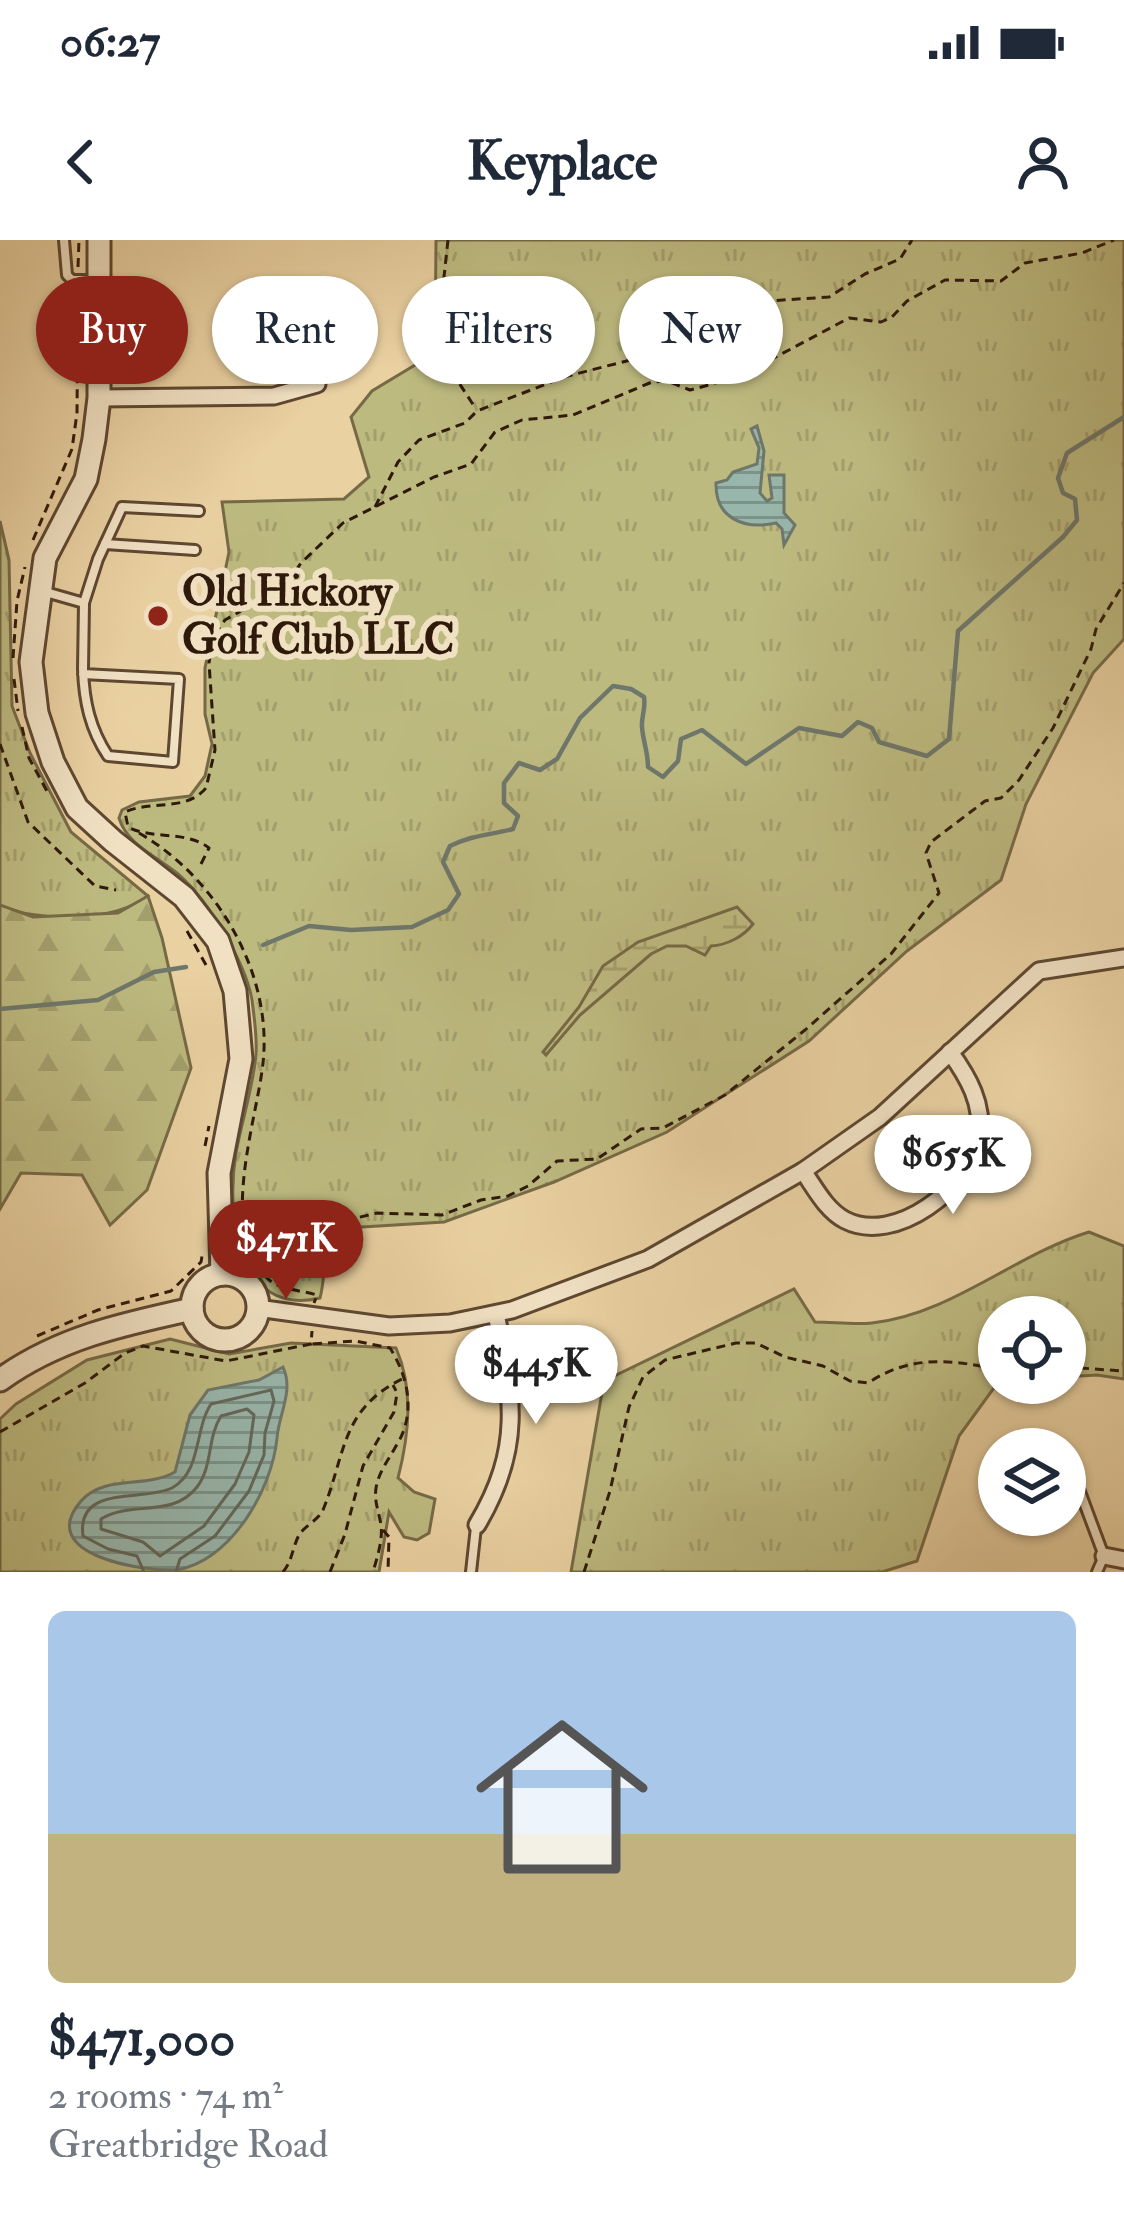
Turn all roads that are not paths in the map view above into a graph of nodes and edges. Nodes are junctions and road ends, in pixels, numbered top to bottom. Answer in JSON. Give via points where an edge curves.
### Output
{"nodes":[{"id":1,"x":64,"y":240,"type":"edge"},
{"id":2,"x":99,"y":240,"type":"edge"},
{"id":3,"x":69,"y":276,"type":"edge"},
{"id":4,"x":99,"y":276,"type":"edge"},
{"id":5,"x":99,"y":384,"type":"edge"},
{"id":6,"x":317,"y":384,"type":"dead end"},
{"id":7,"x":99,"y":398,"type":"junction"},
{"id":8,"x":199,"y":511,"type":"dead end"},
{"id":9,"x":105,"y":544,"type":"junction"},
{"id":10,"x":195,"y":550,"type":"dead end"},
{"id":11,"x":40,"y":591,"type":"junction"},
{"id":12,"x":84,"y":603,"type":"junction"},
{"id":13,"x":83,"y":674,"type":"junction"},
{"id":14,"x":1124,"y":958,"type":"edge"},
{"id":15,"x":950,"y":1052,"type":"junction"},
{"id":16,"x":803,"y":1172,"type":"junction"},
{"id":17,"x":222,"y":1274,"type":"junction"},
{"id":18,"x":257,"y":1308,"type":"junction"},
{"id":19,"x":192,"y":1309,"type":"junction"},
{"id":20,"x":496,"y":1314,"type":"junction"},
{"id":21,"x":0,"y":1380,"type":"edge"},
{"id":22,"x":1086,"y":1513,"type":"edge"},
{"id":23,"x":477,"y":1526,"type":"joint"},
{"id":24,"x":1124,"y":1560,"type":"edge"},
{"id":25,"x":1101,"y":1564,"type":"edge"},
{"id":26,"x":471,"y":1572,"type":"edge"}],
"edges":[{"from":1,"to":3,"type":"lane"},
{"from":2,"to":4,"type":"street"},
{"from":5,"to":7,"type":"street"},
{"from":6,"to":7,"type":"street","via":[[274,396]]},
{"from":7,"to":11,"type":"street","via":[[86,479],[45,558]]},
{"from":8,"to":9,"type":"lane","via":[[122,508]]},
{"from":9,"to":10,"type":"lane"},
{"from":9,"to":12,"type":"lane"},
{"from":11,"to":12,"type":"lane"},
{"from":11,"to":17,"type":"street","via":[[31,662],[52,762],[77,808],[203,919],[235,992],[241,1059],[219,1173]]},
{"from":12,"to":13,"type":"lane"},
{"from":13,"to":13,"type":"lane","via":[[84,700],[108,756],[173,762],[179,680]]},
{"from":14,"to":15,"type":"street","via":[[1039,971]]},
{"from":15,"to":16,"type":"street","via":[[880,1117]]},
{"from":15,"to":16,"type":"street","via":[[969,1078],[979,1122],[974,1154],[956,1183],[898,1223],[867,1226],[826,1205]]},
{"from":16,"to":20,"type":"street","via":[[648,1259]]},
{"from":17,"to":18,"type":"street","via":[[244,1280]]},
{"from":17,"to":19,"type":"street","via":[[197,1289]]},
{"from":18,"to":19,"type":"street","via":[[245,1333],[221,1340],[197,1325]]},
{"from":18,"to":20,"type":"street","via":[[389,1326]]},
{"from":19,"to":21,"type":"street","via":[[67,1342]]},
{"from":20,"to":23,"type":"street","via":[[512,1418],[497,1490]]},
{"from":22,"to":25,"type":"lane"},
{"from":23,"to":26,"type":"lane"},
{"from":24,"to":25,"type":"street"}]}
